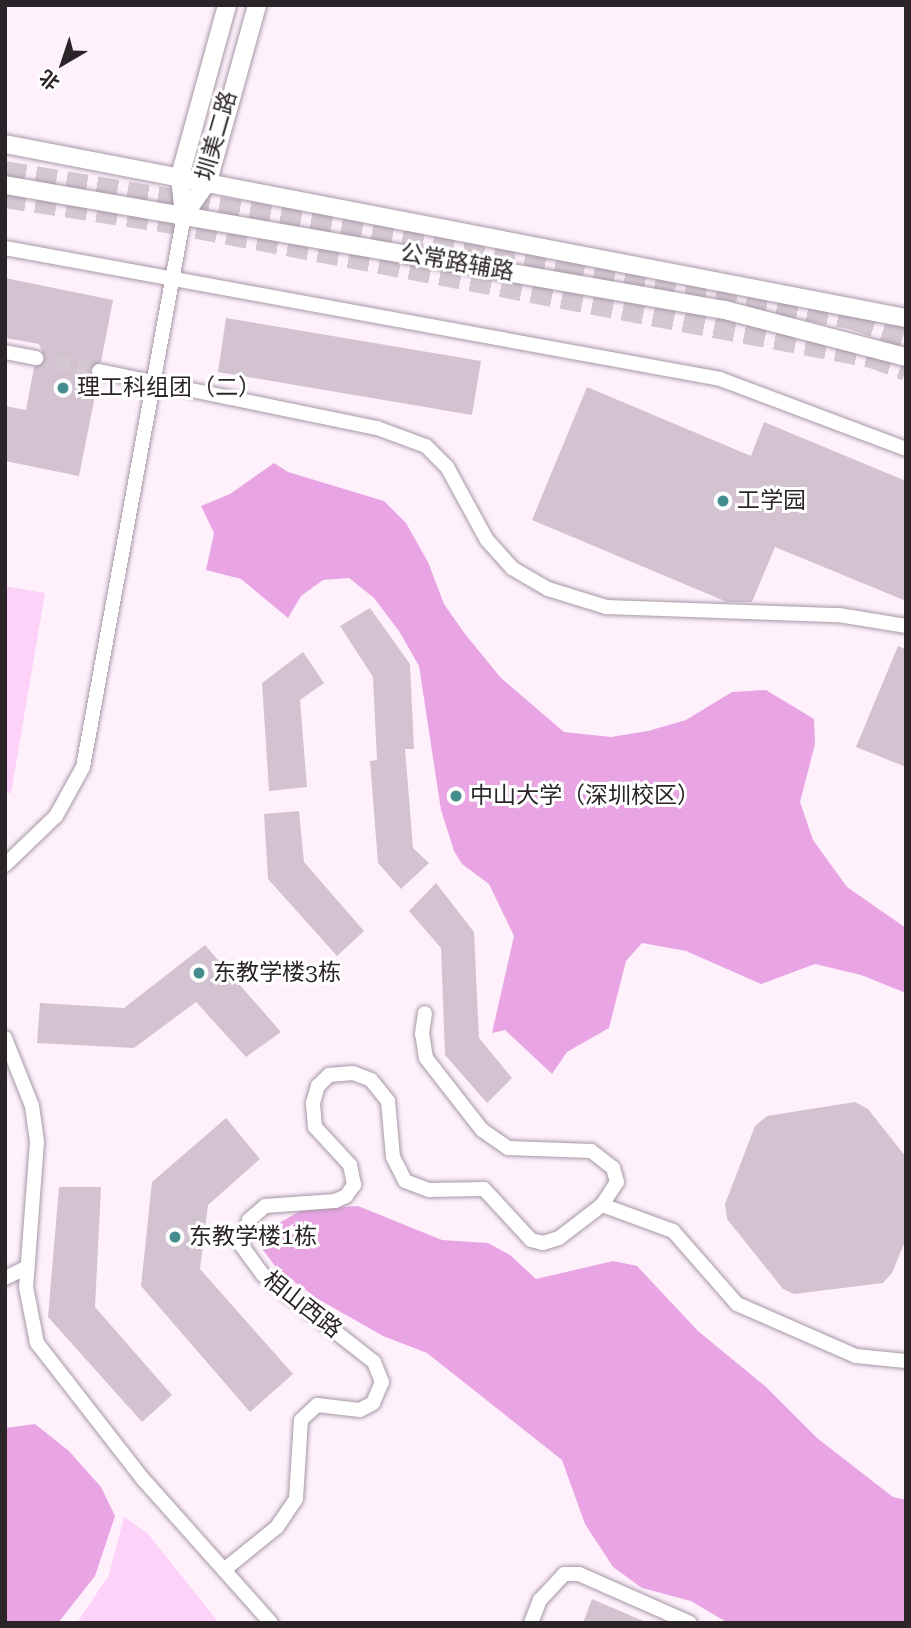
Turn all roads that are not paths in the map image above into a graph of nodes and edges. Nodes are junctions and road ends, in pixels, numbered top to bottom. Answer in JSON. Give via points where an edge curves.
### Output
{"nodes":[{"id":1,"x":227,"y":5,"type":"edge"},
{"id":2,"x":257,"y":5,"type":"edge"},
{"id":3,"x":5,"y":144,"type":"edge"},
{"id":4,"x":180,"y":176,"type":"junction"},
{"id":5,"x":208,"y":181,"type":"junction"},
{"id":6,"x":5,"y":185,"type":"edge"},
{"id":7,"x":184,"y":215,"type":"junction"},
{"id":8,"x":5,"y":248,"type":"edge"},
{"id":9,"x":172,"y":279,"type":"junction"},
{"id":10,"x":906,"y":318,"type":"edge"},
{"id":11,"x":5,"y":352,"type":"edge"},
{"id":12,"x":906,"y":357,"type":"edge"},
{"id":13,"x":36,"y":358,"type":"tunnel mouth"},
{"id":14,"x":99,"y":371,"type":"tunnel mouth"},
{"id":15,"x":152,"y":383,"type":"junction"},
{"id":16,"x":906,"y":449,"type":"edge"},
{"id":17,"x":906,"y":626,"type":"edge"},
{"id":18,"x":5,"y":865,"type":"edge"},
{"id":19,"x":425,"y":1013,"type":"dead end"},
{"id":20,"x":5,"y":1038,"type":"edge"},
{"id":21,"x":602,"y":1205,"type":"junction"},
{"id":22,"x":28,"y":1267,"type":"junction"},
{"id":23,"x":5,"y":1278,"type":"edge"},
{"id":24,"x":906,"y":1361,"type":"edge"},
{"id":25,"x":224,"y":1570,"type":"junction"},
{"id":26,"x":271,"y":1623,"type":"edge"},
{"id":27,"x":531,"y":1623,"type":"edge"},
{"id":28,"x":690,"y":1623,"type":"edge"}],
"edges":[{"from":1,"to":4,"type":"main road","name":"圳美二路"},
{"from":2,"to":5,"type":"main road","name":"圳美二路"},
{"from":3,"to":4,"type":"main road","name":"公常路辅路"},
{"from":4,"to":5,"type":"main road","name":"公常路辅路"},
{"from":4,"to":7,"type":"main road","name":"圳美二路"},
{"from":5,"to":7,"type":"main road","name":"圳美二路"},
{"from":5,"to":10,"type":"main road","name":"公常路辅路"},
{"from":6,"to":7,"type":"main road","name":"公常路辅路"},
{"from":7,"to":9,"type":"lane"},
{"from":7,"to":12,"type":"main road","name":"公常路辅路","via":[[725,310]]},
{"from":8,"to":9,"type":"lane"},
{"from":9,"to":15,"type":"lane"},
{"from":9,"to":16,"type":"lane","via":[[720,379]]},
{"from":11,"to":13,"type":"lane"},
{"from":14,"to":15,"type":"lane"},
{"from":15,"to":17,"type":"lane","via":[[377,428],[426,446],[447,467],[487,540],[512,568],[548,589],[606,607],[839,615]]},
{"from":15,"to":18,"type":"lane","via":[[83,766],[56,816]]},
{"from":19,"to":21,"type":"lane","via":[[426,1058],[482,1130],[508,1148],[591,1151],[604,1158],[617,1182]]},
{"from":20,"to":22,"type":"lane","via":[[32,1106],[37,1142]]},
{"from":21,"to":24,"type":"lane","via":[[673,1231],[737,1304],[856,1356]]},
{"from":21,"to":25,"type":"lane","name":"相山西路","via":[[559,1238],[543,1243],[523,1234],[501,1203],[484,1189],[418,1188],[398,1171],[388,1101],[379,1087],[353,1073],[329,1075],[318,1086],[313,1115],[320,1135],[355,1172],[354,1185],[335,1201],[265,1206],[249,1220],[241,1245],[263,1275],[374,1362],[382,1382],[373,1404],[360,1410],[317,1405],[301,1420],[296,1499],[277,1528]]},
{"from":22,"to":23,"type":"lane"},
{"from":22,"to":25,"type":"lane","via":[[29,1311],[46,1358],[142,1478]]},
{"from":25,"to":26,"type":"lane"},
{"from":27,"to":28,"type":"lane","via":[[551,1587],[564,1574],[579,1574]]}]}
